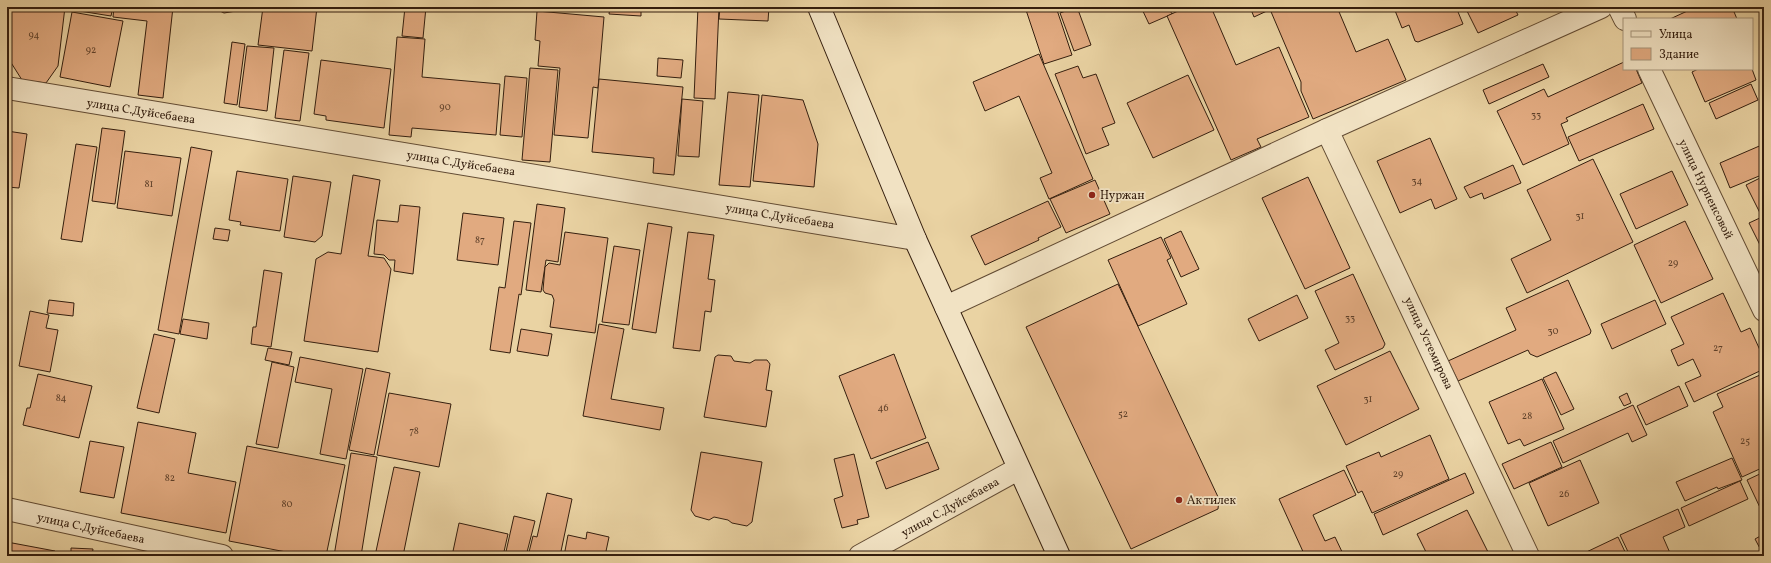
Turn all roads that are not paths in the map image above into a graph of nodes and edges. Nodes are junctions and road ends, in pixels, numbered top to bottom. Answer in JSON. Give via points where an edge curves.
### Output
{"nodes":[{"id":1,"x":819,"y":7,"type":"edge"},
{"id":2,"x":1601,"y":7,"type":"edge"},
{"id":3,"x":1619,"y":7,"type":"edge"},
{"id":4,"x":1624,"y":18,"type":"edge"},
{"id":5,"x":1649,"y":70,"type":"edge"},
{"id":6,"x":7,"y":88,"type":"edge"},
{"id":7,"x":1327,"y":130,"type":"junction"},
{"id":8,"x":914,"y":238,"type":"junction"},
{"id":9,"x":946,"y":307,"type":"junction"},
{"id":10,"x":1764,"y":310,"type":"edge"},
{"id":11,"x":1018,"y":469,"type":"junction"},
{"id":12,"x":7,"y":509,"type":"edge"},
{"id":13,"x":222,"y":556,"type":"edge"},
{"id":14,"x":860,"y":556,"type":"edge"},
{"id":15,"x":1059,"y":556,"type":"edge"},
{"id":16,"x":1528,"y":556,"type":"edge"}],
"edges":[{"from":1,"to":8,"type":"street"},
{"from":2,"to":7,"type":"street"},
{"from":3,"to":4,"type":"street"},
{"from":5,"to":10,"type":"street","name":"улица Нурпеисовой"},
{"from":6,"to":8,"type":"street","name":"улица С.Дуйсебаева"},
{"from":7,"to":9,"type":"street"},
{"from":7,"to":16,"type":"street","name":"улица Устемирова"},
{"from":8,"to":9,"type":"street"},
{"from":9,"to":11,"type":"street"},
{"from":11,"to":14,"type":"street","name":"улица С.Дуйсебаева"},
{"from":11,"to":15,"type":"street"},
{"from":12,"to":13,"type":"street","name":"улица С.Дуйсебаева"}]}
